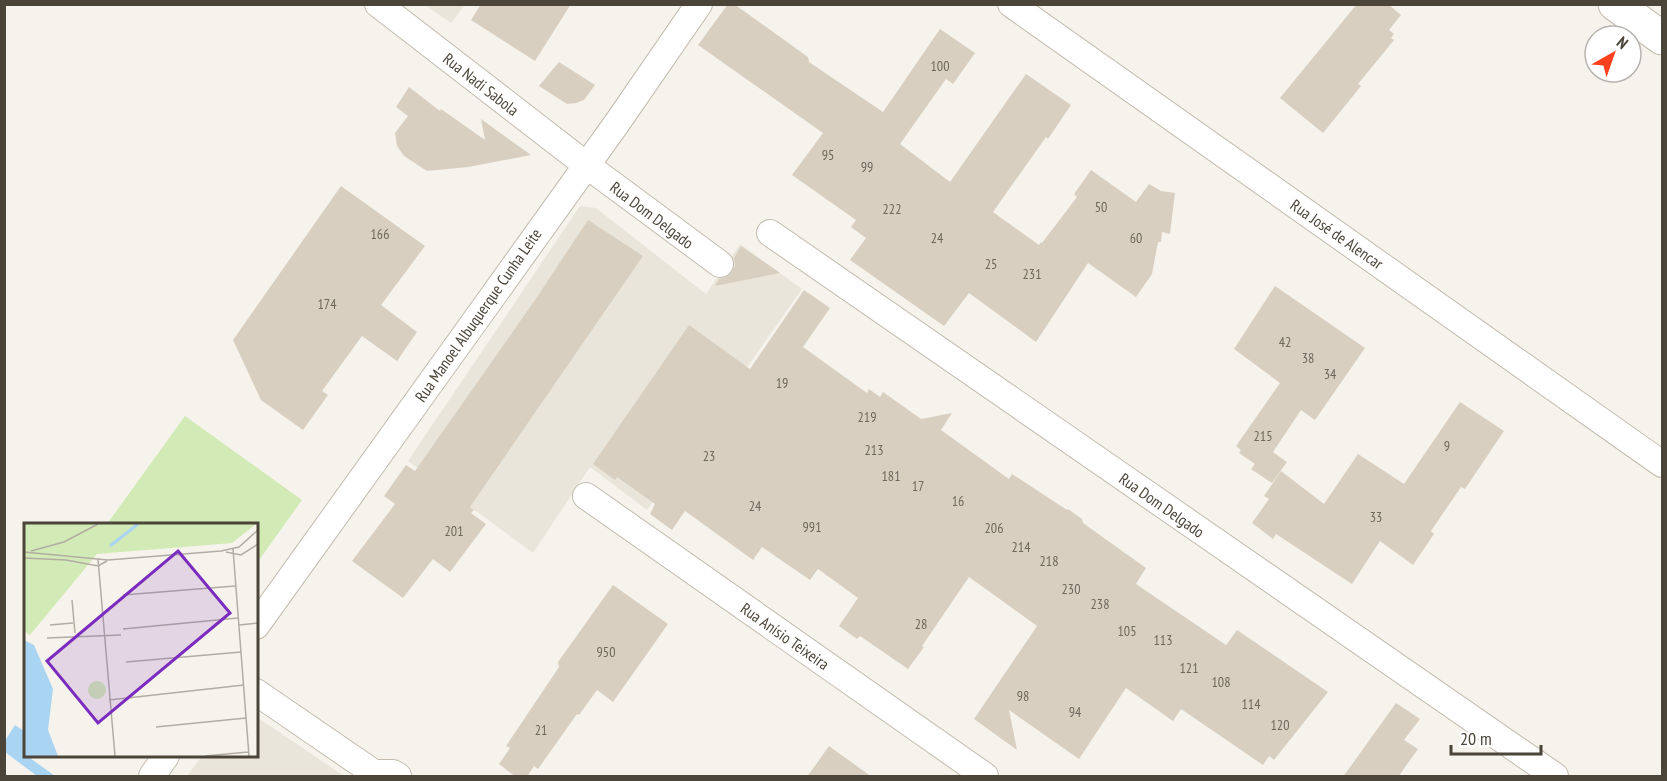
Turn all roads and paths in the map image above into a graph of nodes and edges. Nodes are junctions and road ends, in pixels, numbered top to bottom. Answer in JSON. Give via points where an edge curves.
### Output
{"nodes":[{"id":1,"x":378,"y":4,"type":"edge"},
{"id":2,"x":699,"y":4,"type":"edge"},
{"id":3,"x":1011,"y":4,"type":"edge"},
{"id":4,"x":1615,"y":4,"type":"edge"},
{"id":5,"x":1662,"y":39,"type":"edge"},
{"id":6,"x":585,"y":165,"type":"junction"},
{"id":7,"x":770,"y":233,"type":"dead end"},
{"id":8,"x":720,"y":264,"type":"dead end"},
{"id":9,"x":1662,"y":464,"type":"edge"},
{"id":10,"x":586,"y":496,"type":"dead end"},
{"id":11,"x":258,"y":623,"type":"edge"},
{"id":12,"x":258,"y":693,"type":"edge"},
{"id":13,"x":165,"y":757,"type":"edge"},
{"id":14,"x":152,"y":777,"type":"edge"},
{"id":15,"x":398,"y":777,"type":"edge"},
{"id":16,"x":985,"y":777,"type":"edge"},
{"id":17,"x":1555,"y":777,"type":"edge"}],
"edges":[{"from":1,"to":6,"type":"street","name":"Rua Nadi Sabola"},
{"from":2,"to":6,"type":"street","name":"Rua Manoel Albuquerque Cunha Leite"},
{"from":3,"to":9,"type":"street","name":"Rua José de Alencar"},
{"from":4,"to":5,"type":"street"},
{"from":6,"to":8,"type":"street","name":"Rua Dom Delgado"},
{"from":6,"to":11,"type":"street","name":"Rua Manoel Albuquerque Cunha Leite"},
{"from":7,"to":17,"type":"street","name":"Rua Dom Delgado"},
{"from":10,"to":16,"type":"street","name":"Rua Anísio Teixeira"},
{"from":12,"to":15,"type":"street","via":[[374,773],[393,773]]},
{"from":13,"to":14,"type":"street"}]}
